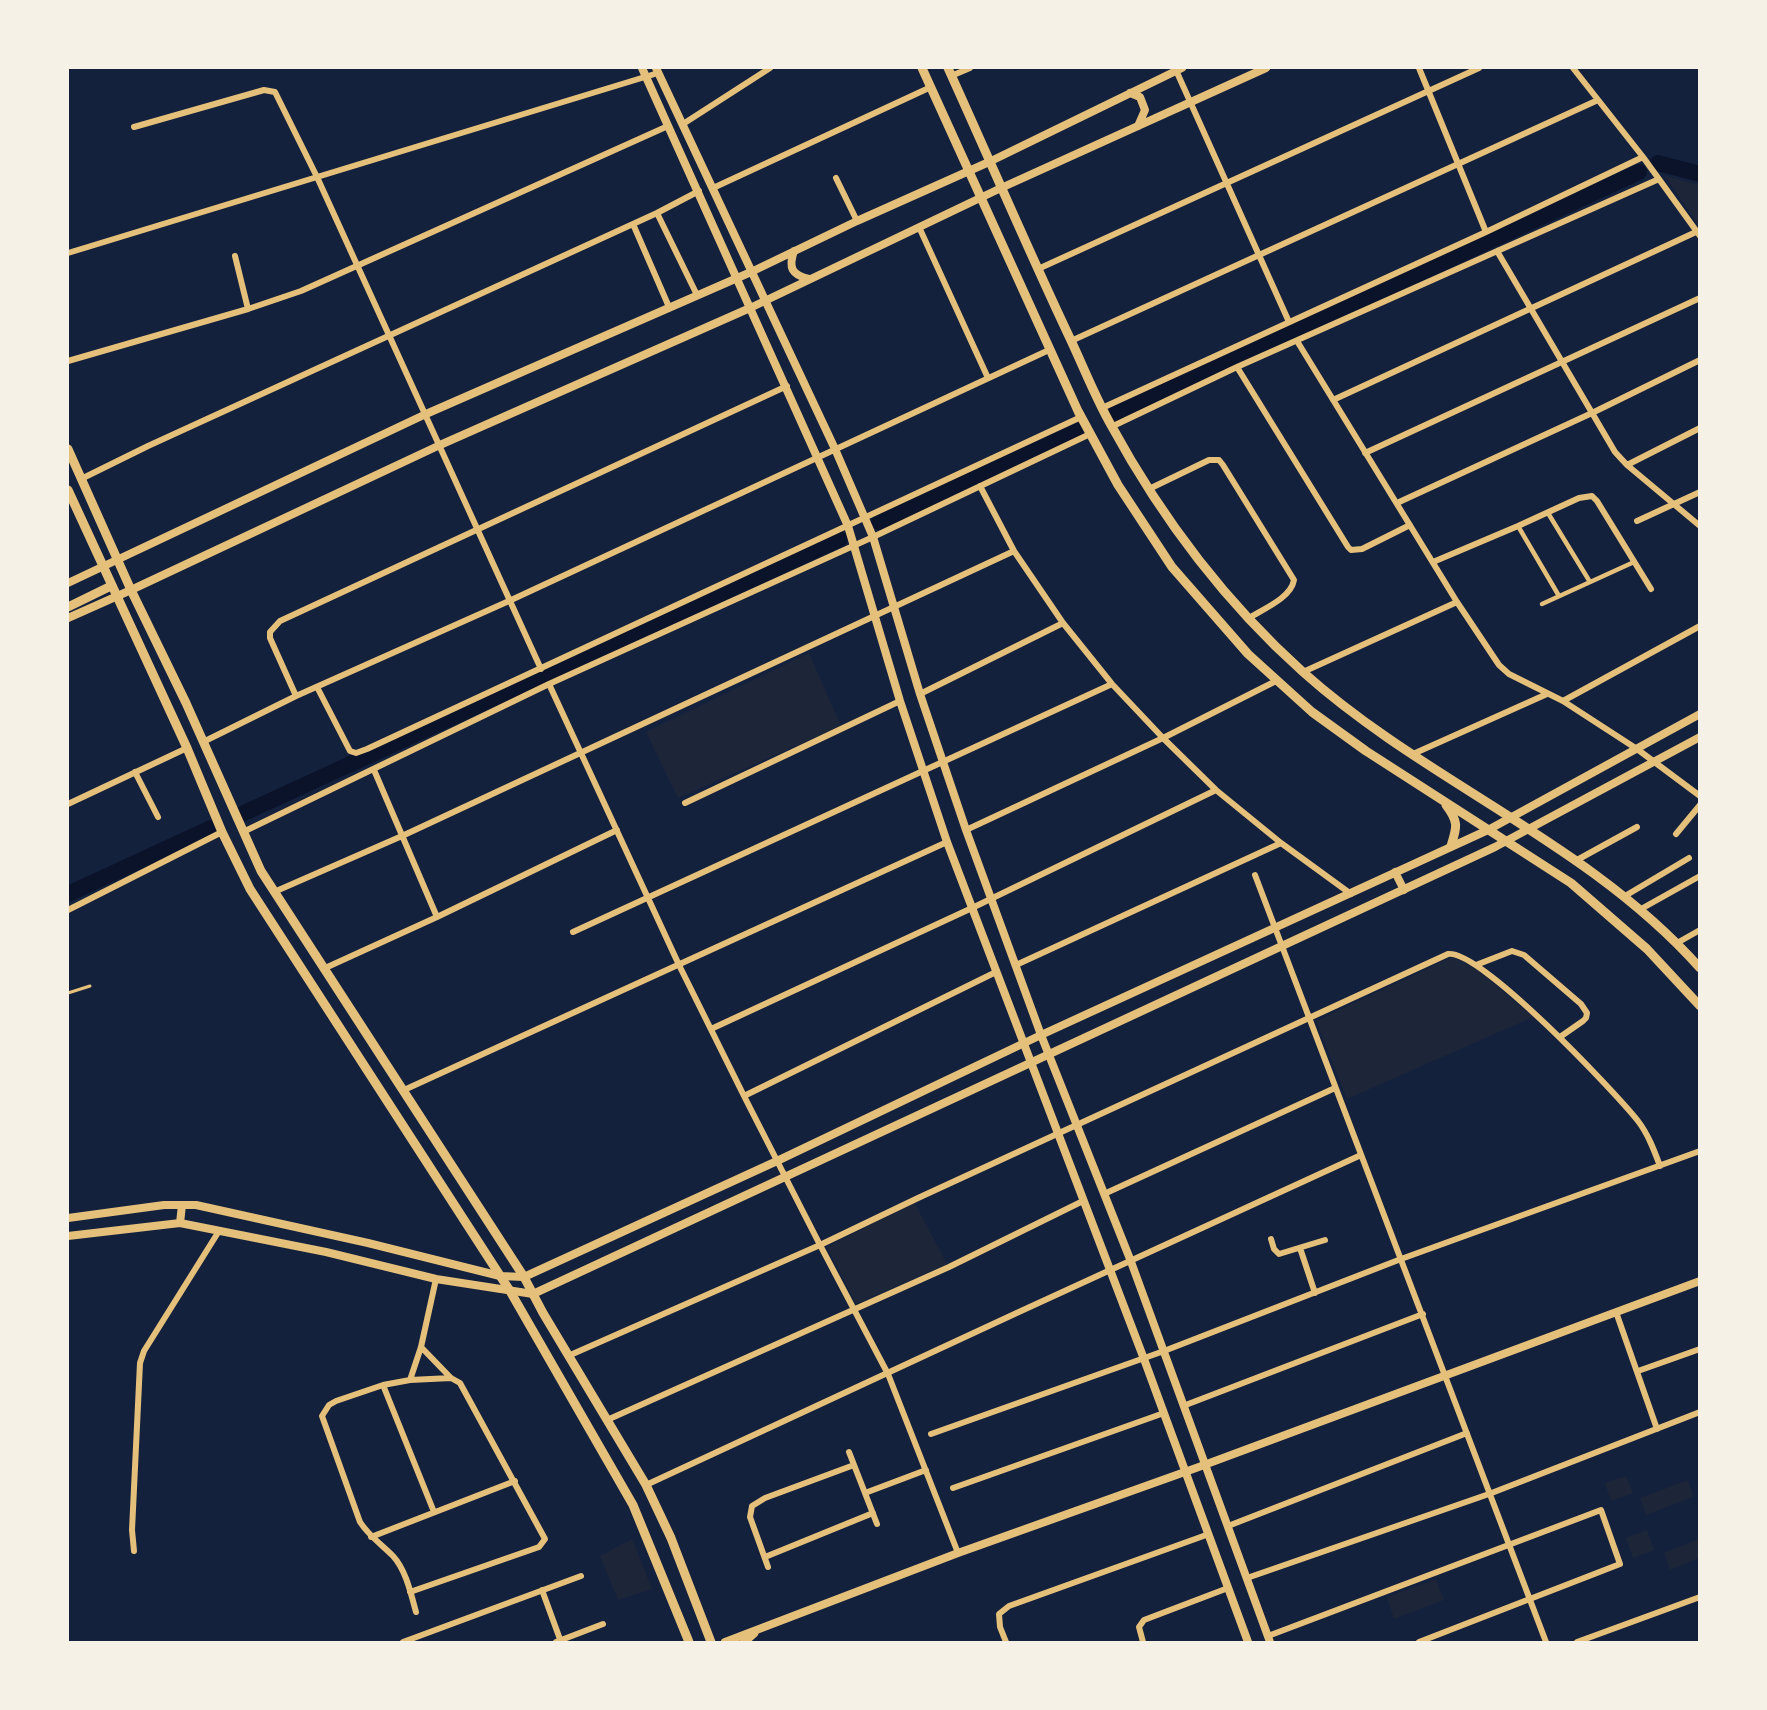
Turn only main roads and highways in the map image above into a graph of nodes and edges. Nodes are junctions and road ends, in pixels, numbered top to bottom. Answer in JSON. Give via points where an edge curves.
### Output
{"nodes":[{"id":1,"x":922,"y":68,"type":"edge"},
{"id":2,"x":1177,"y":68,"type":"edge"},
{"id":3,"x":1266,"y":68,"type":"edge"},
{"id":4,"x":657,"y":70,"type":"edge"},
{"id":5,"x":644,"y":72,"type":"edge"},
{"id":6,"x":949,"y":72,"type":"edge"},
{"id":7,"x":1130,"y":93,"type":"junction"},
{"id":8,"x":1137,"y":126,"type":"junction"},
{"id":9,"x":989,"y":162,"type":"junction"},
{"id":10,"x":969,"y":170,"type":"junction"},
{"id":11,"x":1001,"y":188,"type":"junction"},
{"id":12,"x":981,"y":197,"type":"junction"},
{"id":13,"x":794,"y":251,"type":"junction"},
{"id":14,"x":751,"y":272,"type":"junction"},
{"id":15,"x":737,"y":278,"type":"junction"},
{"id":16,"x":810,"y":279,"type":"junction"},
{"id":17,"x":765,"y":301,"type":"junction"},
{"id":18,"x":750,"y":308,"type":"junction"},
{"id":19,"x":68,"y":449,"type":"edge"},
{"id":20,"x":68,"y":490,"type":"edge"},
{"id":21,"x":119,"y":560,"type":"junction"},
{"id":22,"x":102,"y":566,"type":"junction"},
{"id":23,"x":68,"y":583,"type":"edge"},
{"id":24,"x":111,"y":586,"type":"junction"},
{"id":25,"x":131,"y":590,"type":"junction"},
{"id":26,"x":116,"y":597,"type":"junction"},
{"id":27,"x":68,"y":607,"type":"edge"},
{"id":28,"x":68,"y":618,"type":"edge"},
{"id":29,"x":1441,"y":798,"type":"junction"},
{"id":30,"x":1451,"y":846,"type":"road end"},
{"id":31,"x":1700,"y":968,"type":"edge"},
{"id":32,"x":1700,"y":1006,"type":"edge"},
{"id":33,"x":754,"y":1633,"type":"road end"},
{"id":34,"x":1269,"y":1639,"type":"edge"},
{"id":35,"x":689,"y":1642,"type":"edge"},
{"id":36,"x":711,"y":1642,"type":"edge"},
{"id":37,"x":744,"y":1642,"type":"edge"},
{"id":38,"x":1248,"y":1642,"type":"edge"}],
"edges":[{"from":1,"to":10,"type":"main road"},
{"from":2,"to":7,"type":"main road"},
{"from":3,"to":8,"type":"main road"},
{"from":4,"to":14,"type":"main road"},
{"from":5,"to":15,"type":"main road"},
{"from":6,"to":9,"type":"main road"},
{"from":7,"to":8,"type":"main road","via":[[1140,97],[1144,110]]},
{"from":7,"to":9,"type":"main road"},
{"from":8,"to":11,"type":"main road"},
{"from":9,"to":10,"type":"main road"},
{"from":9,"to":11,"type":"main road"},
{"from":10,"to":12,"type":"main road"},
{"from":10,"to":13,"type":"main road"},
{"from":11,"to":12,"type":"main road"},
{"from":11,"to":31,"type":"main road","via":[[1111,427],[1197,559],[1249,618],[1303,672],[1351,710],[1625,896]]},
{"from":12,"to":16,"type":"main road"},
{"from":12,"to":29,"type":"main road","via":[[1081,417],[1159,549],[1217,620],[1276,681],[1366,752]]},
{"from":13,"to":14,"type":"main road"},
{"from":13,"to":16,"type":"main road","via":[[791,269]]},
{"from":14,"to":15,"type":"main road"},
{"from":14,"to":17,"type":"main road"},
{"from":15,"to":18,"type":"main road"},
{"from":15,"to":21,"type":"main road","via":[[426,414]]},
{"from":16,"to":17,"type":"main road"},
{"from":17,"to":18,"type":"main road"},
{"from":17,"to":34,"type":"main road","via":[[873,537],[966,830],[1041,1035],[1130,1259]]},
{"from":18,"to":25,"type":"main road","via":[[440,445]]},
{"from":18,"to":38,"type":"main road","via":[[848,526],[947,842]]},
{"from":19,"to":21,"type":"main road"},
{"from":20,"to":22,"type":"main road"},
{"from":21,"to":22,"type":"main road"},
{"from":21,"to":25,"type":"main road"},
{"from":22,"to":23,"type":"main road"},
{"from":22,"to":24,"type":"main road"},
{"from":24,"to":26,"type":"main road"},
{"from":24,"to":27,"type":"main road"},
{"from":25,"to":26,"type":"main road"},
{"from":25,"to":36,"type":"main road","via":[[253,855],[524,1277],[646,1485]]},
{"from":26,"to":28,"type":"main road"},
{"from":26,"to":35,"type":"main road","via":[[242,874],[510,1291],[633,1505]]},
{"from":29,"to":30,"type":"main road","via":[[1456,819]]},
{"from":29,"to":32,"type":"main road","via":[[1593,900],[1653,955]]},
{"from":33,"to":37,"type":"main road"}]}
